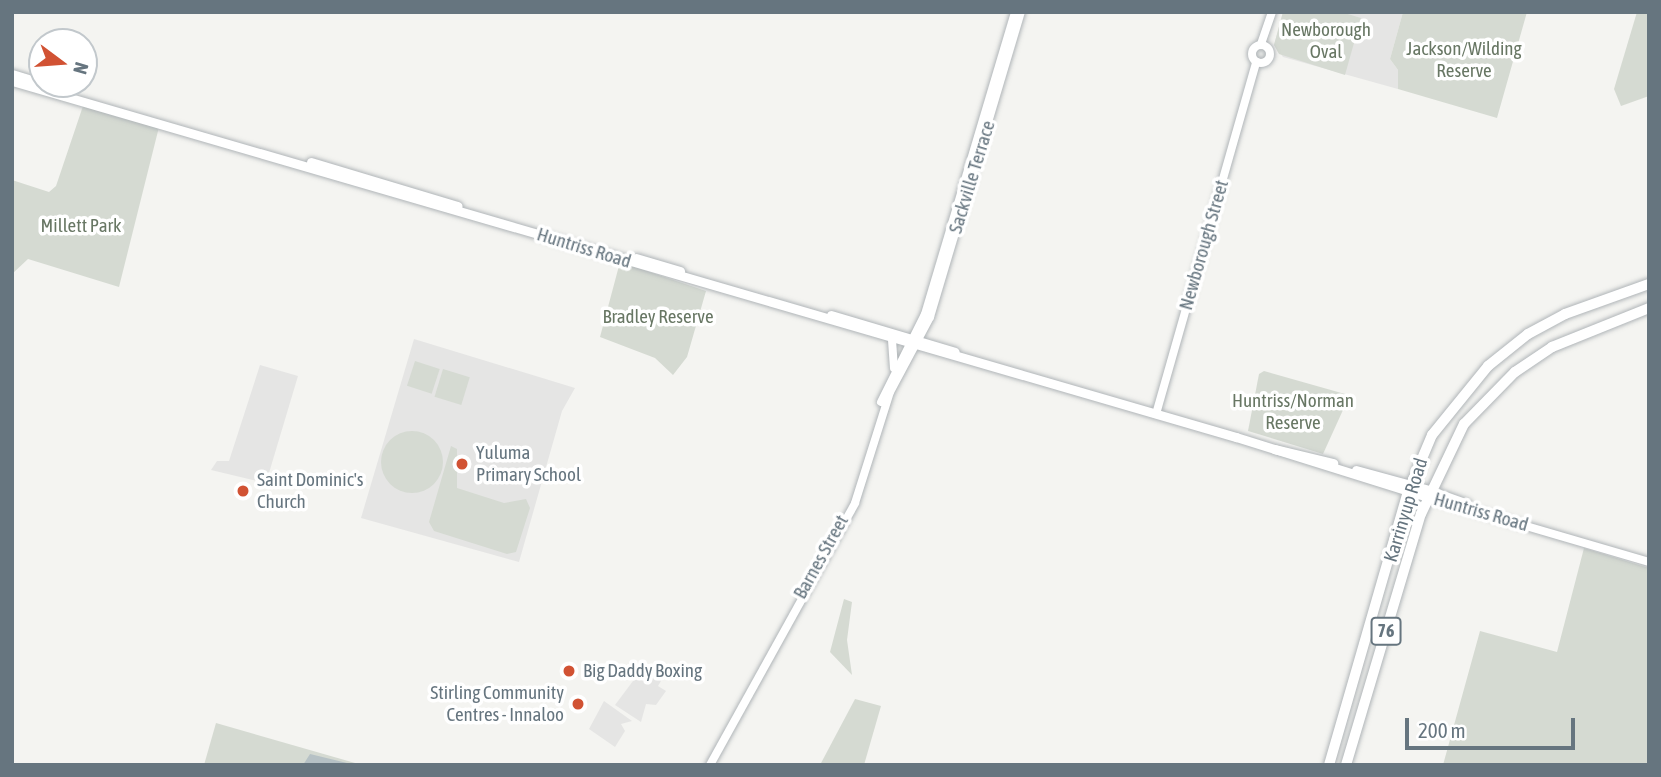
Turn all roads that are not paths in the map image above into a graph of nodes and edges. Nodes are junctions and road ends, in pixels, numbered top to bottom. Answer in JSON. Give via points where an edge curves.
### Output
{"nodes":[{"id":1,"x":1015,"y":12,"type":"edge"},
{"id":2,"x":1021,"y":12,"type":"edge"},
{"id":3,"x":1272,"y":12,"type":"edge"},
{"id":4,"x":1264,"y":45,"type":"junction"},
{"id":5,"x":1259,"y":62,"type":"junction"},
{"id":6,"x":12,"y":81,"type":"edge"},
{"id":7,"x":94,"y":98,"type":"edge"},
{"id":8,"x":1649,"y":284,"type":"edge"},
{"id":9,"x":1649,"y":308,"type":"edge"},
{"id":10,"x":892,"y":340,"type":"junction"},
{"id":11,"x":913,"y":343,"type":"junction"},
{"id":12,"x":893,"y":371,"type":"junction"},
{"id":13,"x":1156,"y":414,"type":"junction"},
{"id":14,"x":1409,"y":488,"type":"junction"},
{"id":15,"x":1428,"y":494,"type":"junction"},
{"id":16,"x":1649,"y":560,"type":"edge"},
{"id":17,"x":1363,"y":649,"type":"junction"},
{"id":18,"x":1379,"y":654,"type":"junction"},
{"id":19,"x":704,"y":765,"type":"edge"},
{"id":20,"x":710,"y":765,"type":"edge"},
{"id":21,"x":1329,"y":765,"type":"edge"},
{"id":22,"x":1346,"y":765,"type":"edge"}],
"edges":[{"from":1,"to":11,"type":"main road","name":"Sackville Terrace"},
{"from":2,"to":11,"type":"main road","name":"Sackville Terrace","via":[[935,302]]},
{"from":3,"to":4,"type":"main road","name":"Newborough Street"},
{"from":4,"to":5,"type":"main road","name":"Newborough Street","via":[[1270,57]]},
{"from":4,"to":5,"type":"main road","name":"Newborough Street","via":[[1252,52]]},
{"from":5,"to":13,"type":"main road","name":"Newborough Street"},
{"from":6,"to":10,"type":"main road","name":"Huntriss Road"},
{"from":7,"to":11,"type":"main road","name":"Huntriss Road"},
{"from":8,"to":14,"type":"highway","name":"Karrinyup Road","number":"76","via":[[1565,314],[1497,358],[1453,404],[1428,443]]},
{"from":9,"to":15,"type":"highway","name":"Karrinyup Road","number":"76","via":[[1583,332],[1515,372],[1464,424]]},
{"from":10,"to":11,"type":"main road","name":"Huntriss Road"},
{"from":10,"to":12,"type":"main road"},
{"from":11,"to":12,"type":"main road","name":"Barnes Street"},
{"from":11,"to":13,"type":"main road","name":"Huntriss Road"},
{"from":11,"to":20,"type":"main road","name":"Barnes Street","via":[[890,391],[849,515]]},
{"from":12,"to":19,"type":"main road","name":"Barnes Street","via":[[846,512]]},
{"from":13,"to":14,"type":"main road","name":"Huntriss Road","via":[[1274,449],[1285,448]]},
{"from":14,"to":15,"type":"main road","name":"Huntriss Road"},
{"from":14,"to":17,"type":"highway","name":"Karrinyup Road","number":"76"},
{"from":15,"to":16,"type":"main road","name":"Huntriss Road"},
{"from":15,"to":18,"type":"highway","name":"Karrinyup Road","number":"76"},
{"from":17,"to":18,"type":"highway"},
{"from":17,"to":21,"type":"highway","name":"Karrinyup Road","number":"76"},
{"from":18,"to":22,"type":"highway","name":"Karrinyup Road","number":"76"}]}
